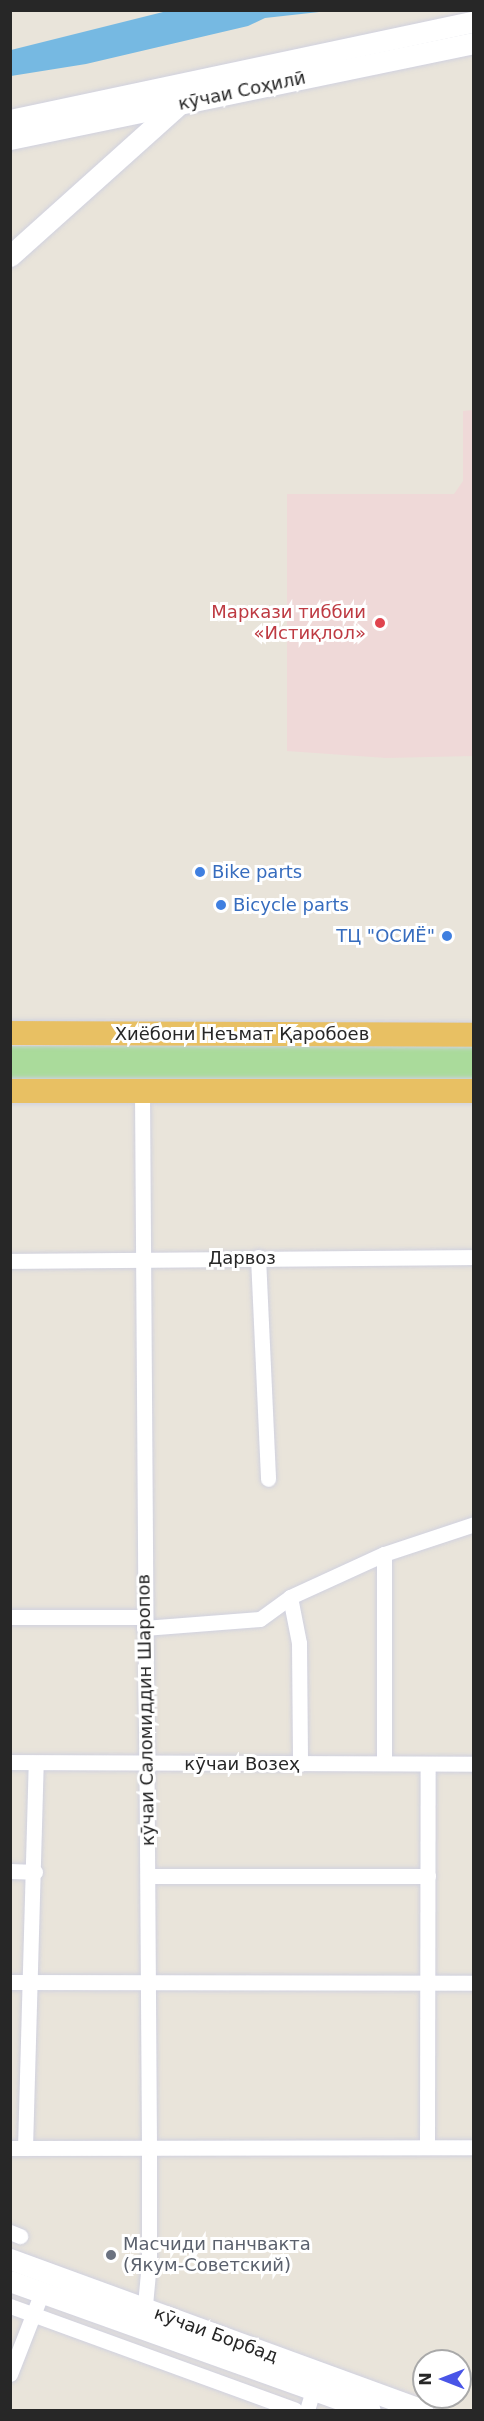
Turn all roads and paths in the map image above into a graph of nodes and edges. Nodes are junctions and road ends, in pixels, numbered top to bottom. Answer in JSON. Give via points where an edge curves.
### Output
{"nodes":[{"id":1,"x":474,"y":21,"type":"edge"},
{"id":2,"x":474,"y":43,"type":"edge"},
{"id":3,"x":179,"y":104,"type":"junction"},
{"id":4,"x":10,"y":120,"type":"edge"},
{"id":5,"x":10,"y":139,"type":"edge"},
{"id":6,"x":10,"y":256,"type":"edge"},
{"id":7,"x":10,"y":1033,"type":"edge"},
{"id":8,"x":474,"y":1035,"type":"edge"},
{"id":9,"x":10,"y":1091,"type":"edge"},
{"id":10,"x":142,"y":1091,"type":"junction"},
{"id":11,"x":474,"y":1091,"type":"edge"},
{"id":12,"x":258,"y":1257,"type":"junction"},
{"id":13,"x":474,"y":1257,"type":"edge"},
{"id":14,"x":141,"y":1258,"type":"junction"},
{"id":15,"x":10,"y":1261,"type":"edge"},
{"id":16,"x":268,"y":1479,"type":"dead end"},
{"id":17,"x":474,"y":1524,"type":"edge"},
{"id":18,"x":384,"y":1554,"type":"junction"},
{"id":19,"x":290,"y":1597,"type":"junction"},
{"id":20,"x":10,"y":1617,"type":"edge"},
{"id":21,"x":144,"y":1622,"type":"junction"},
{"id":22,"x":384,"y":1761,"type":"junction"},
{"id":23,"x":10,"y":1762,"type":"edge"},
{"id":24,"x":36,"y":1763,"type":"junction"},
{"id":25,"x":148,"y":1764,"type":"junction"},
{"id":26,"x":300,"y":1764,"type":"junction"},
{"id":27,"x":428,"y":1764,"type":"junction"},
{"id":28,"x":474,"y":1764,"type":"edge"},
{"id":29,"x":10,"y":1871,"type":"edge"},
{"id":30,"x":34,"y":1872,"type":"junction"},
{"id":31,"x":148,"y":1875,"type":"junction"},
{"id":32,"x":428,"y":1876,"type":"junction"},
{"id":33,"x":10,"y":1982,"type":"edge"},
{"id":34,"x":33,"y":1982,"type":"junction"},
{"id":35,"x":148,"y":1983,"type":"junction"},
{"id":36,"x":429,"y":1983,"type":"junction"},
{"id":37,"x":474,"y":1983,"type":"edge"},
{"id":38,"x":427,"y":2147,"type":"junction"},
{"id":39,"x":474,"y":2147,"type":"edge"},
{"id":40,"x":18,"y":2148,"type":"edge"},
{"id":41,"x":149,"y":2149,"type":"junction"},
{"id":42,"x":10,"y":2259,"type":"edge"},
{"id":43,"x":10,"y":2280,"type":"edge"},
{"id":44,"x":42,"y":2292,"type":"junction"},
{"id":45,"x":10,"y":2306,"type":"edge"},
{"id":46,"x":33,"y":2314,"type":"junction"},
{"id":47,"x":143,"y":2319,"type":"junction"},
{"id":48,"x":10,"y":2374,"type":"edge"},
{"id":49,"x":313,"y":2390,"type":"junction"},
{"id":50,"x":295,"y":2410,"type":"edge"},
{"id":51,"x":307,"y":2410,"type":"edge"},
{"id":52,"x":370,"y":2410,"type":"edge"},
{"id":53,"x":422,"y":2410,"type":"edge"}],
"edges":[{"from":1,"to":4,"type":"main road"},
{"from":2,"to":3,"type":"main road","name":"кӯчаи Соҳилӣ"},
{"from":3,"to":5,"type":"main road","name":"кӯчаи Соҳилӣ"},
{"from":3,"to":6,"type":"main road"},
{"from":7,"to":8,"type":"highway","name":"Хиёбони Неъмат Қаробоев"},
{"from":9,"to":10,"type":"highway"},
{"from":10,"to":11,"type":"highway"},
{"from":10,"to":14,"type":"street","name":"кӯчаи Саломиддин Шаропов"},
{"from":12,"to":13,"type":"street","name":"Дарвоз"},
{"from":12,"to":14,"type":"street","name":"Дарвоз"},
{"from":12,"to":16,"type":"street"},
{"from":14,"to":15,"type":"street","name":"Дарвоз"},
{"from":14,"to":21,"type":"street","name":"кӯчаи Саломиддин Шаропов"},
{"from":17,"to":18,"type":"street"},
{"from":18,"to":19,"type":"street"},
{"from":18,"to":22,"type":"street"},
{"from":19,"to":21,"type":"street","via":[[260,1619]]},
{"from":19,"to":26,"type":"street","via":[[299,1643]]},
{"from":20,"to":21,"type":"street"},
{"from":21,"to":25,"type":"street","name":"кӯчаи Саломиддин Шаропов"},
{"from":22,"to":26,"type":"street","name":"кӯчаи Возеҳ"},
{"from":22,"to":27,"type":"street","name":"кӯчаи Возеҳ"},
{"from":23,"to":24,"type":"street","name":"кӯчаи Возеҳ"},
{"from":24,"to":25,"type":"street","name":"кӯчаи Возеҳ"},
{"from":24,"to":30,"type":"street"},
{"from":25,"to":26,"type":"street","name":"кӯчаи Возеҳ"},
{"from":25,"to":31,"type":"street","name":"кӯчаи Саломиддин Шаропов"},
{"from":27,"to":28,"type":"street","name":"кӯчаи Возеҳ"},
{"from":27,"to":32,"type":"street"},
{"from":29,"to":30,"type":"street"},
{"from":30,"to":34,"type":"street"},
{"from":31,"to":32,"type":"street"},
{"from":31,"to":35,"type":"street","name":"кӯчаи Саломиддин Шаропов"},
{"from":32,"to":36,"type":"street"},
{"from":33,"to":34,"type":"street"},
{"from":34,"to":35,"type":"street"},
{"from":34,"to":40,"type":"street"},
{"from":35,"to":36,"type":"street"},
{"from":35,"to":41,"type":"street","name":"кӯчаи Саломиддин Шаропов"},
{"from":36,"to":37,"type":"street"},
{"from":36,"to":38,"type":"street"},
{"from":38,"to":39,"type":"street"},
{"from":38,"to":41,"type":"street"},
{"from":40,"to":41,"type":"street"},
{"from":41,"to":47,"type":"street","name":"кӯчаи Саломиддин Шаропов"},
{"from":42,"to":47,"type":"main road","name":"кӯчаи Борбад"},
{"from":43,"to":44,"type":"main road","name":"кӯчаи Борбад"},
{"from":44,"to":46,"type":"street"},
{"from":44,"to":47,"type":"main road","name":"кӯчаи Борбад"},
{"from":45,"to":46,"type":"street"},
{"from":46,"to":48,"type":"street"},
{"from":46,"to":50,"type":"street"},
{"from":47,"to":49,"type":"main road","name":"кӯчаи Борбад"},
{"from":47,"to":53,"type":"main road","name":"кӯчаи Борбад"},
{"from":49,"to":51,"type":"street"},
{"from":49,"to":52,"type":"main road","name":"кӯчаи Борбад"}]}
